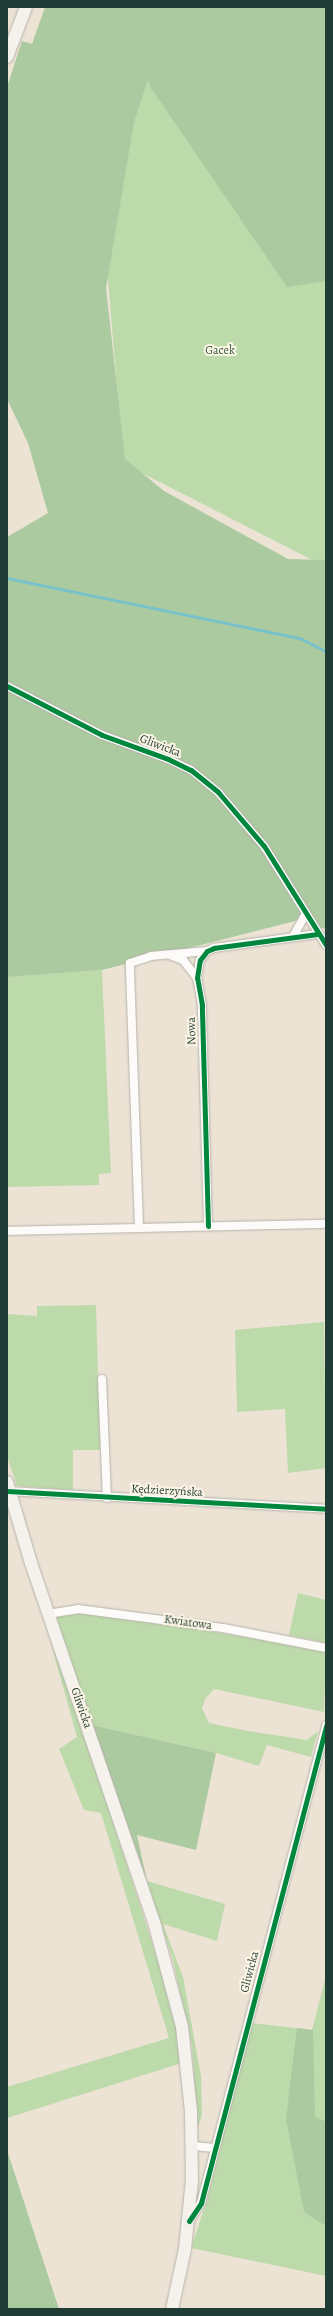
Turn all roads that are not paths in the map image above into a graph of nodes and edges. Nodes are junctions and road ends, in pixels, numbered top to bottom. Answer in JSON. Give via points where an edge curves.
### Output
{"nodes":[{"id":1,"x":26,"y":7,"type":"edge"},
{"id":2,"x":7,"y":57,"type":"edge"},
{"id":3,"x":7,"y":686,"type":"edge"},
{"id":4,"x":306,"y":915,"type":"junction"},
{"id":5,"x":317,"y":934,"type":"junction"},
{"id":6,"x":294,"y":935,"type":"junction"},
{"id":7,"x":326,"y":945,"type":"edge"},
{"id":8,"x":207,"y":951,"type":"junction"},
{"id":9,"x":172,"y":956,"type":"junction"},
{"id":10,"x":197,"y":978,"type":"junction"},
{"id":11,"x":326,"y":1224,"type":"edge"},
{"id":12,"x":208,"y":1226,"type":"junction"},
{"id":13,"x":139,"y":1227,"type":"junction"},
{"id":14,"x":7,"y":1231,"type":"edge"},
{"id":15,"x":102,"y":1379,"type":"dead end"},
{"id":16,"x":8,"y":1488,"type":"edge"},
{"id":17,"x":107,"y":1498,"type":"junction"},
{"id":18,"x":326,"y":1509,"type":"edge"},
{"id":19,"x":48,"y":1614,"type":"junction"},
{"id":20,"x":326,"y":1648,"type":"edge"},
{"id":21,"x":326,"y":1725,"type":"edge"},
{"id":22,"x":192,"y":2146,"type":"junction"},
{"id":23,"x":215,"y":2148,"type":"junction"},
{"id":24,"x":189,"y":2221,"type":"junction"},
{"id":25,"x":172,"y":2309,"type":"edge"}],
"edges":[{"from":1,"to":2,"type":"main road"},
{"from":3,"to":4,"type":"street","name":"Gliwicka","via":[[102,736],[168,759],[191,770],[218,792],[246,823],[264,846]]},
{"from":4,"to":5,"type":"street","name":"Gliwicka"},
{"from":4,"to":6,"type":"street"},
{"from":5,"to":6,"type":"street"},
{"from":5,"to":7,"type":"street","name":"Gliwicka"},
{"from":6,"to":8,"type":"street"},
{"from":8,"to":9,"type":"street"},
{"from":8,"to":10,"type":"street","name":"Nowa","via":[[200,960]]},
{"from":9,"to":10,"type":"street","name":"Nowa","via":[[183,960]]},
{"from":9,"to":13,"type":"street","via":[[151,956],[130,963]]},
{"from":10,"to":12,"type":"street","name":"Nowa","via":[[202,1005]]},
{"from":11,"to":12,"type":"street"},
{"from":12,"to":13,"type":"street"},
{"from":13,"to":14,"type":"street"},
{"from":15,"to":17,"type":"street"},
{"from":16,"to":17,"type":"street","name":"Kędzierzyńska"},
{"from":16,"to":19,"type":"main road","name":"Gliwicka"},
{"from":17,"to":18,"type":"street","name":"Kędzierzyńska"},
{"from":19,"to":20,"type":"street","name":"Kwiatowa","via":[[78,1609],[223,1628]]},
{"from":19,"to":22,"type":"main road","name":"Gliwicka","via":[[171,1981],[186,2056]]},
{"from":21,"to":23,"type":"street","name":"Gliwicka"},
{"from":22,"to":23,"type":"street"},
{"from":22,"to":24,"type":"main road","name":"Gliwicka"},
{"from":23,"to":24,"type":"street","name":"Gliwicka","via":[[201,2203]]},
{"from":24,"to":25,"type":"main road","name":"Gliwicka"}]}
